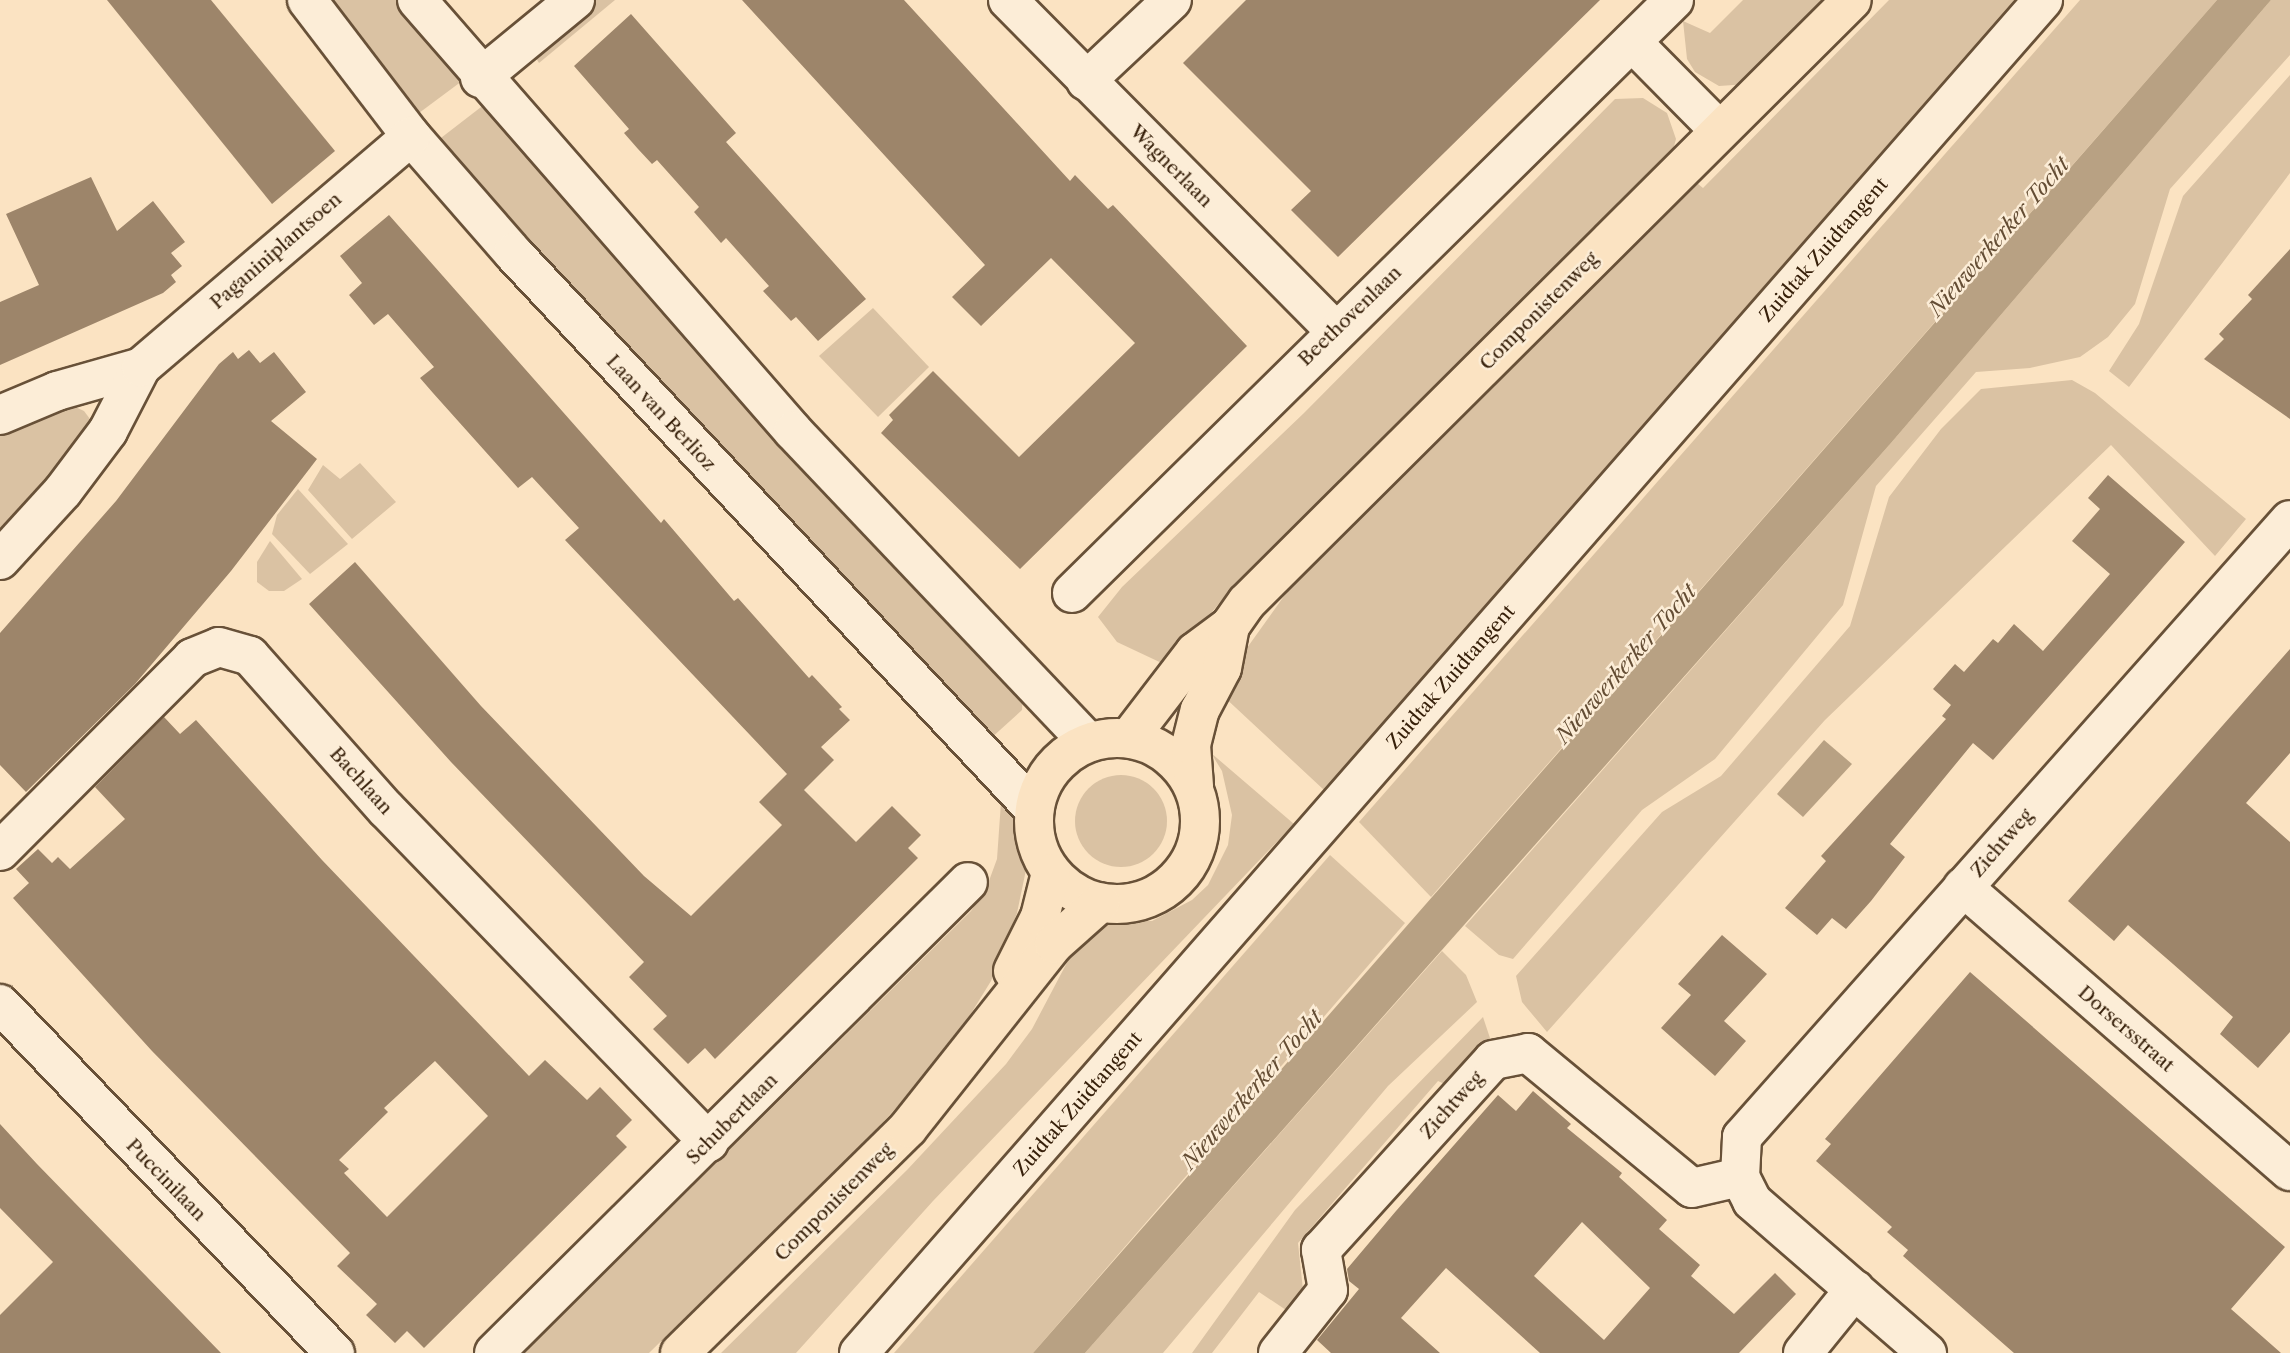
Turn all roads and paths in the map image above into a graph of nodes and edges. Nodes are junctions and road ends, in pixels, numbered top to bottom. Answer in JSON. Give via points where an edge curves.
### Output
{"nodes":[{"id":1,"x":307,"y":0,"type":"edge"},
{"id":2,"x":417,"y":0,"type":"edge"},
{"id":3,"x":575,"y":0,"type":"edge"},
{"id":4,"x":1008,"y":0,"type":"edge"},
{"id":5,"x":1172,"y":0,"type":"edge"},
{"id":6,"x":1674,"y":0,"type":"edge"},
{"id":7,"x":1852,"y":0,"type":"edge"},
{"id":8,"x":2043,"y":0,"type":"edge"},
{"id":9,"x":1632,"y":42,"type":"junction"},
{"id":10,"x":481,"y":78,"type":"junction"},
{"id":11,"x":1086,"y":81,"type":"junction"},
{"id":12,"x":1719,"y":130,"type":"junction"},
{"id":13,"x":411,"y":136,"type":"junction"},
{"id":14,"x":1335,"y":330,"type":"junction"},
{"id":15,"x":141,"y":367,"type":"junction"},
{"id":16,"x":0,"y":415,"type":"edge"},
{"id":17,"x":2290,"y":520,"type":"edge"},
{"id":18,"x":0,"y":560,"type":"edge"},
{"id":19,"x":1072,"y":593,"type":"dead end"},
{"id":20,"x":1230,"y":626,"type":"junction"},
{"id":21,"x":1129,"y":738,"type":"junction"},
{"id":22,"x":1088,"y":742,"type":"junction"},
{"id":23,"x":1194,"y":786,"type":"junction"},
{"id":24,"x":1034,"y":809,"type":"junction"},
{"id":25,"x":0,"y":852,"type":"edge"},
{"id":26,"x":1051,"y":873,"type":"junction"},
{"id":27,"x":968,"y":882,"type":"dead end"},
{"id":28,"x":1963,"y":887,"type":"junction"},
{"id":29,"x":1100,"y":904,"type":"junction"},
{"id":30,"x":0,"y":1004,"type":"edge"},
{"id":31,"x":978,"y":1042,"type":"junction"},
{"id":32,"x":709,"y":1142,"type":"junction"},
{"id":33,"x":2285,"y":1157,"type":"edge"},
{"id":34,"x":1741,"y":1177,"type":"junction"},
{"id":35,"x":1855,"y":1289,"type":"junction"},
{"id":36,"x":335,"y":1353,"type":"edge"},
{"id":37,"x":494,"y":1353,"type":"edge"},
{"id":38,"x":680,"y":1353,"type":"edge"},
{"id":39,"x":859,"y":1353,"type":"edge"},
{"id":40,"x":1278,"y":1353,"type":"edge"},
{"id":41,"x":1803,"y":1353,"type":"edge"},
{"id":42,"x":1927,"y":1353,"type":"edge"}],
"edges":[{"from":1,"to":13,"type":"street","name":"Laan van Berlioz"},
{"from":2,"to":10,"type":"street"},
{"from":3,"to":10,"type":"street"},
{"from":4,"to":11,"type":"street","name":"Wagnerlaan"},
{"from":5,"to":11,"type":"street"},
{"from":6,"to":9,"type":"street","name":"Beethovenlaan"},
{"from":7,"to":12,"type":"main road","name":"Componistenweg"},
{"from":8,"to":39,"type":"street","name":"Zuidtak Zuidtangent"},
{"from":9,"to":12,"type":"street"},
{"from":9,"to":14,"type":"street","name":"Beethovenlaan"},
{"from":10,"to":22,"type":"street","via":[[793,431]]},
{"from":11,"to":14,"type":"street","name":"Wagnerlaan"},
{"from":12,"to":20,"type":"main road","name":"Componistenweg","via":[[1257,592]]},
{"from":13,"to":15,"type":"street","name":"Paganiniplantsoen"},
{"from":13,"to":24,"type":"street","name":"Laan van Berlioz","via":[[550,293]]},
{"from":14,"to":19,"type":"street","name":"Beethovenlaan"},
{"from":15,"to":16,"type":"street","name":"Paganiniplantsoen","via":[[57,391]]},
{"from":15,"to":18,"type":"street","name":"Paganiniplantsoen","via":[[108,431],[63,491]]},
{"from":17,"to":28,"type":"street","name":"Zichtweg"},
{"from":20,"to":21,"type":"main road","name":"Componistenweg","via":[[1195,652]]},
{"from":20,"to":23,"type":"main road","name":"Componistenweg","via":[[1222,668],[1200,710],[1191,746]]},
{"from":21,"to":22,"type":"main road"},
{"from":21,"to":23,"type":"main road","via":[[1156,746],[1178,762]]},
{"from":22,"to":24,"type":"main road","via":[[1062,757],[1044,780]]},
{"from":23,"to":29,"type":"main road","via":[[1202,816],[1198,846],[1183,874],[1160,894],[1130,904]]},
{"from":24,"to":26,"type":"main road","via":[[1036,843]]},
{"from":25,"to":32,"type":"street","name":"Bachlaan","via":[[192,658],[219,647],[250,656],[414,839]]},
{"from":26,"to":29,"type":"main road","via":[[1073,892]]},
{"from":26,"to":31,"type":"main road","name":"Componistenweg","via":[[1040,917]]},
{"from":27,"to":32,"type":"street","name":"Schubertlaan"},
{"from":28,"to":33,"type":"street","name":"Dorsersstraat"},
{"from":28,"to":34,"type":"street","name":"Zichtweg","via":[[1742,1137]]},
{"from":29,"to":31,"type":"main road","name":"Componistenweg","via":[[1054,944]]},
{"from":30,"to":36,"type":"street","name":"Puccinilaan"},
{"from":31,"to":38,"type":"main road","name":"Componistenweg","via":[[908,1128]]},
{"from":32,"to":37,"type":"street","name":"Schubertlaan"},
{"from":34,"to":35,"type":"street","via":[[1752,1201]]},
{"from":34,"to":40,"type":"street","name":"Zichtweg","via":[[1692,1188],[1528,1053],[1493,1060],[1321,1250],[1328,1290]]},
{"from":35,"to":41,"type":"street"},
{"from":35,"to":42,"type":"street"}]}
